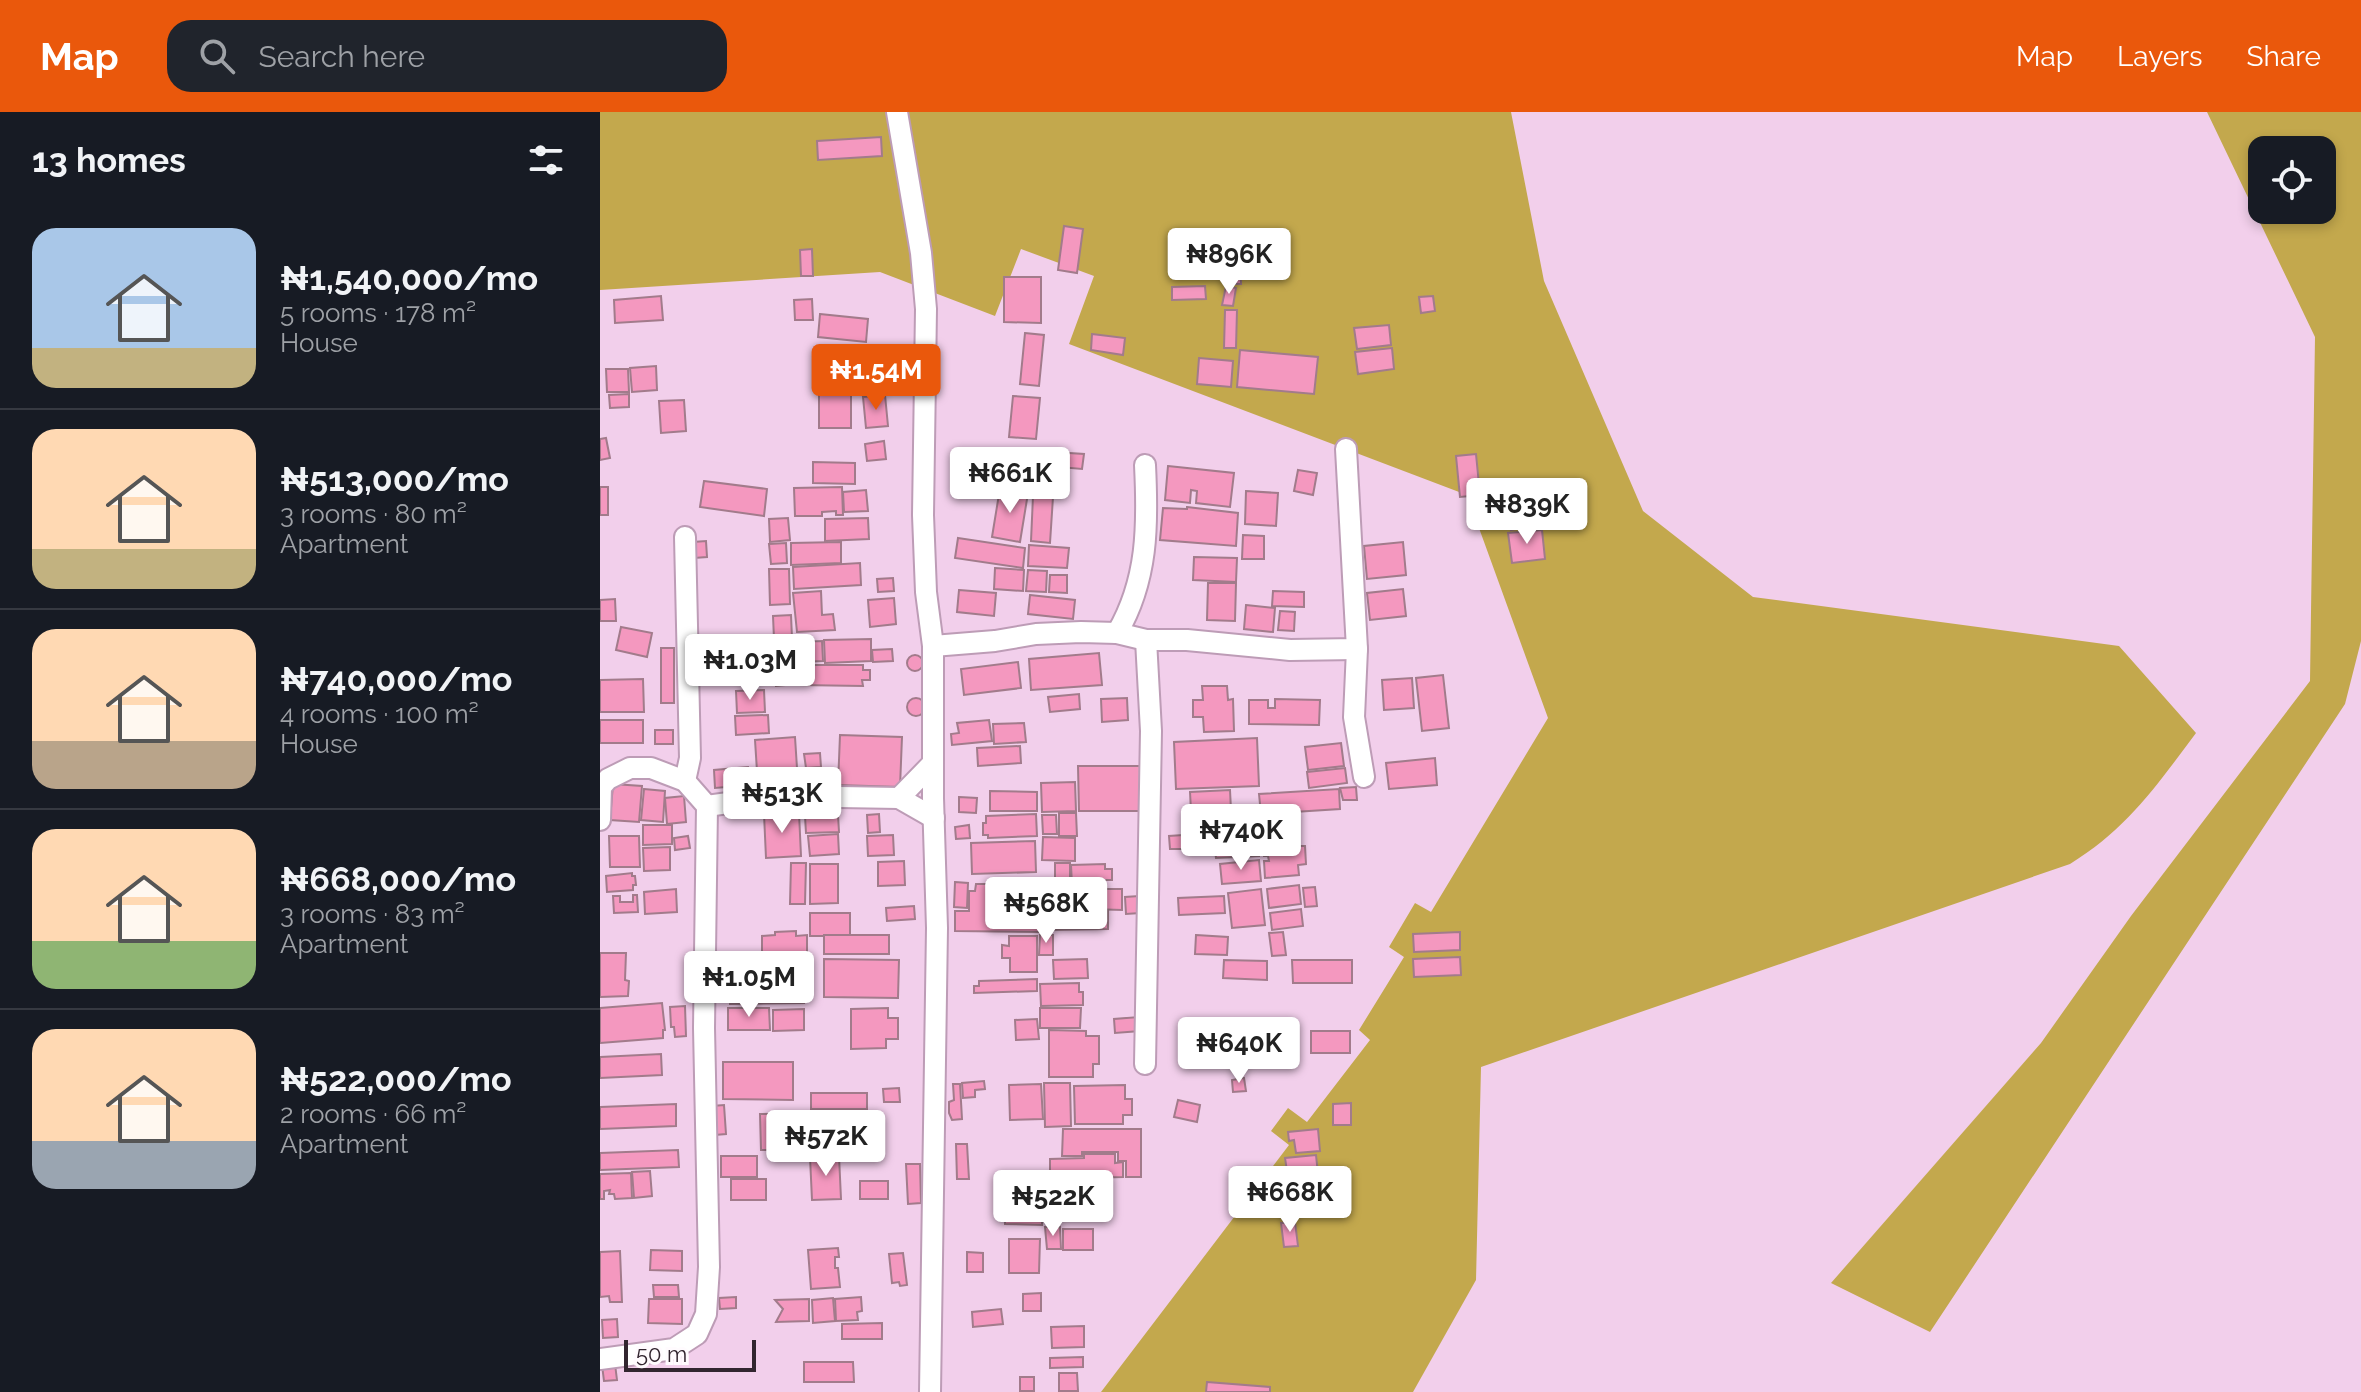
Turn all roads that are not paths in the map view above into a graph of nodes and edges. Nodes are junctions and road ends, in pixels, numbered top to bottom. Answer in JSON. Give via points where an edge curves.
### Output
{"nodes":[{"id":1,"x":897,"y":112,"type":"edge"},
{"id":2,"x":1346,"y":449,"type":"dead end"},
{"id":3,"x":1145,"y":465,"type":"dead end"},
{"id":4,"x":685,"y":537,"type":"dead end"},
{"id":5,"x":1117,"y":633,"type":"junction"},
{"id":6,"x":1146,"y":640,"type":"junction"},
{"id":7,"x":933,"y":646,"type":"junction"},
{"id":8,"x":1357,"y":649,"type":"junction"},
{"id":9,"x":933,"y":763,"type":"junction"},
{"id":10,"x":1364,"y":777,"type":"dead end"},
{"id":11,"x":604,"y":779,"type":"edge"},
{"id":12,"x":685,"y":781,"type":"junction"},
{"id":13,"x":899,"y":798,"type":"junction"},
{"id":14,"x":707,"y":806,"type":"junction"},
{"id":15,"x":934,"y":818,"type":"junction"},
{"id":16,"x":600,"y":820,"type":"edge"},
{"id":17,"x":1145,"y":1064,"type":"dead end"},
{"id":18,"x":600,"y":1359,"type":"edge"},
{"id":19,"x":930,"y":1392,"type":"edge"}],
"edges":[{"from":1,"to":7,"type":"street","via":[[926,309],[923,515]]},
{"from":2,"to":8,"type":"street"},
{"from":3,"to":5,"type":"street","via":[[1148,526],[1132,607]]},
{"from":4,"to":12,"type":"street","via":[[690,758]]},
{"from":5,"to":6,"type":"street"},
{"from":5,"to":7,"type":"street","via":[[1036,634]]},
{"from":6,"to":8,"type":"street"},
{"from":6,"to":17,"type":"street","via":[[1151,731]]},
{"from":7,"to":9,"type":"street"},
{"from":8,"to":10,"type":"street","via":[[1354,717]]},
{"from":9,"to":13,"type":"street"},
{"from":9,"to":15,"type":"street"},
{"from":11,"to":12,"type":"street","via":[[630,768],[651,768]]},
{"from":11,"to":16,"type":"street"},
{"from":12,"to":14,"type":"street"},
{"from":13,"to":14,"type":"street","via":[[778,796]]},
{"from":13,"to":15,"type":"street"},
{"from":14,"to":18,"type":"street","via":[[706,1314],[697,1334],[674,1349]]},
{"from":15,"to":19,"type":"street"}]}
